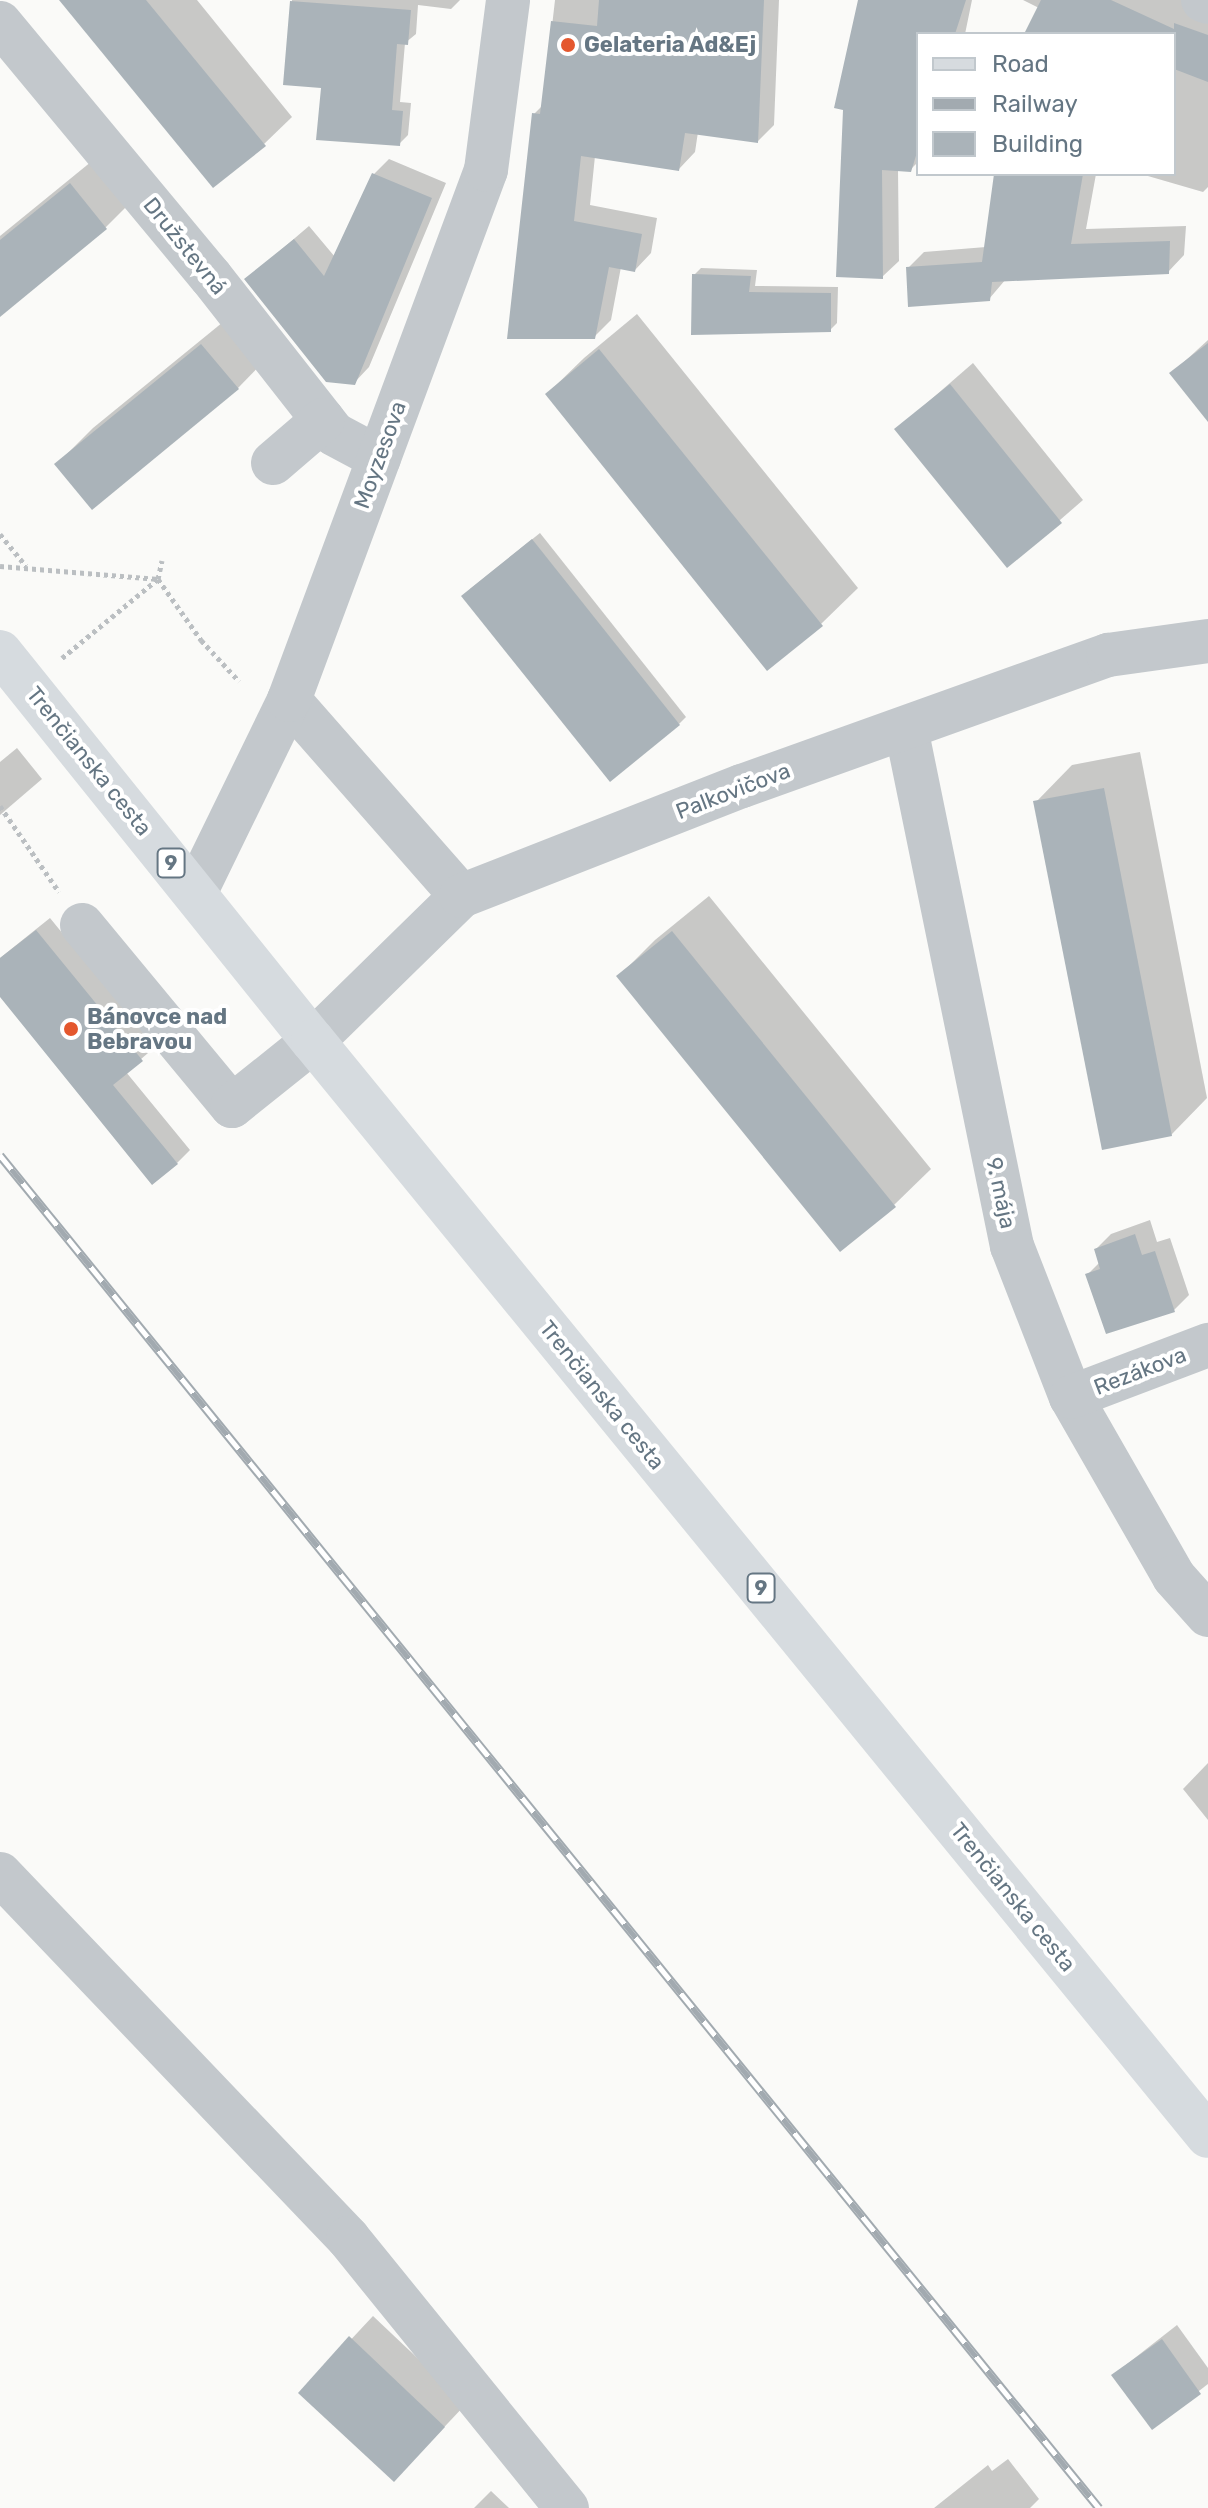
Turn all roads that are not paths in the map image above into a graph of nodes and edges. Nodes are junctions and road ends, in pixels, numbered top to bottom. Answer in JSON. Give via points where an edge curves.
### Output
{"nodes":[{"id":1,"x":508,"y":0,"type":"edge"},
{"id":2,"x":0,"y":23,"type":"edge"},
{"id":3,"x":329,"y":427,"type":"junction"},
{"id":4,"x":379,"y":458,"type":"junction"},
{"id":5,"x":273,"y":463,"type":"dead end"},
{"id":6,"x":1208,"y":641,"type":"edge"},
{"id":7,"x":0,"y":652,"type":"edge"},
{"id":8,"x":289,"y":700,"type":"junction"},
{"id":9,"x":906,"y":728,"type":"junction"},
{"id":10,"x":195,"y":893,"type":"junction"},
{"id":11,"x":461,"y":896,"type":"junction"},
{"id":12,"x":82,"y":925,"type":"road end"},
{"id":13,"x":313,"y":1041,"type":"junction"},
{"id":14,"x":1208,"y":1345,"type":"edge"},
{"id":15,"x":1071,"y":1397,"type":"junction"},
{"id":16,"x":1208,"y":1615,"type":"edge"},
{"id":17,"x":0,"y":1874,"type":"edge"},
{"id":18,"x":1208,"y":2136,"type":"edge"},
{"id":19,"x":567,"y":2508,"type":"edge"}],
"edges":[{"from":1,"to":4,"type":"street","name":"Moyzesova","via":[[486,170]]},
{"from":2,"to":3,"type":"street","name":"Družstevná"},
{"from":3,"to":4,"type":"street","name":"Družstevná"},
{"from":3,"to":5,"type":"street"},
{"from":4,"to":8,"type":"street","name":"Moyzesova"},
{"from":6,"to":9,"type":"street","name":"Palkovičova","via":[[1108,655]]},
{"from":7,"to":10,"type":"main road","name":"Trenčianska cesta","number":"9"},
{"from":8,"to":10,"type":"street","name":"Moyzesova"},
{"from":8,"to":11,"type":"street"},
{"from":9,"to":11,"type":"street","name":"Palkovičova"},
{"from":9,"to":15,"type":"street","name":"9. mája","via":[[1012,1246]]},
{"from":10,"to":13,"type":"main road","name":"Trenčianska cesta","number":"9"},
{"from":11,"to":13,"type":"street","name":"Palkovičova"},
{"from":12,"to":13,"type":"street","name":"Palkovičova","via":[[232,1106]]},
{"from":13,"to":18,"type":"main road","name":"Trenčianska cesta","number":"9"},
{"from":14,"to":15,"type":"street","name":"Rezákova"},
{"from":15,"to":16,"type":"street","name":"9. mája","via":[[1174,1577]]},
{"from":17,"to":19,"type":"street","via":[[348,2238]]}]}
